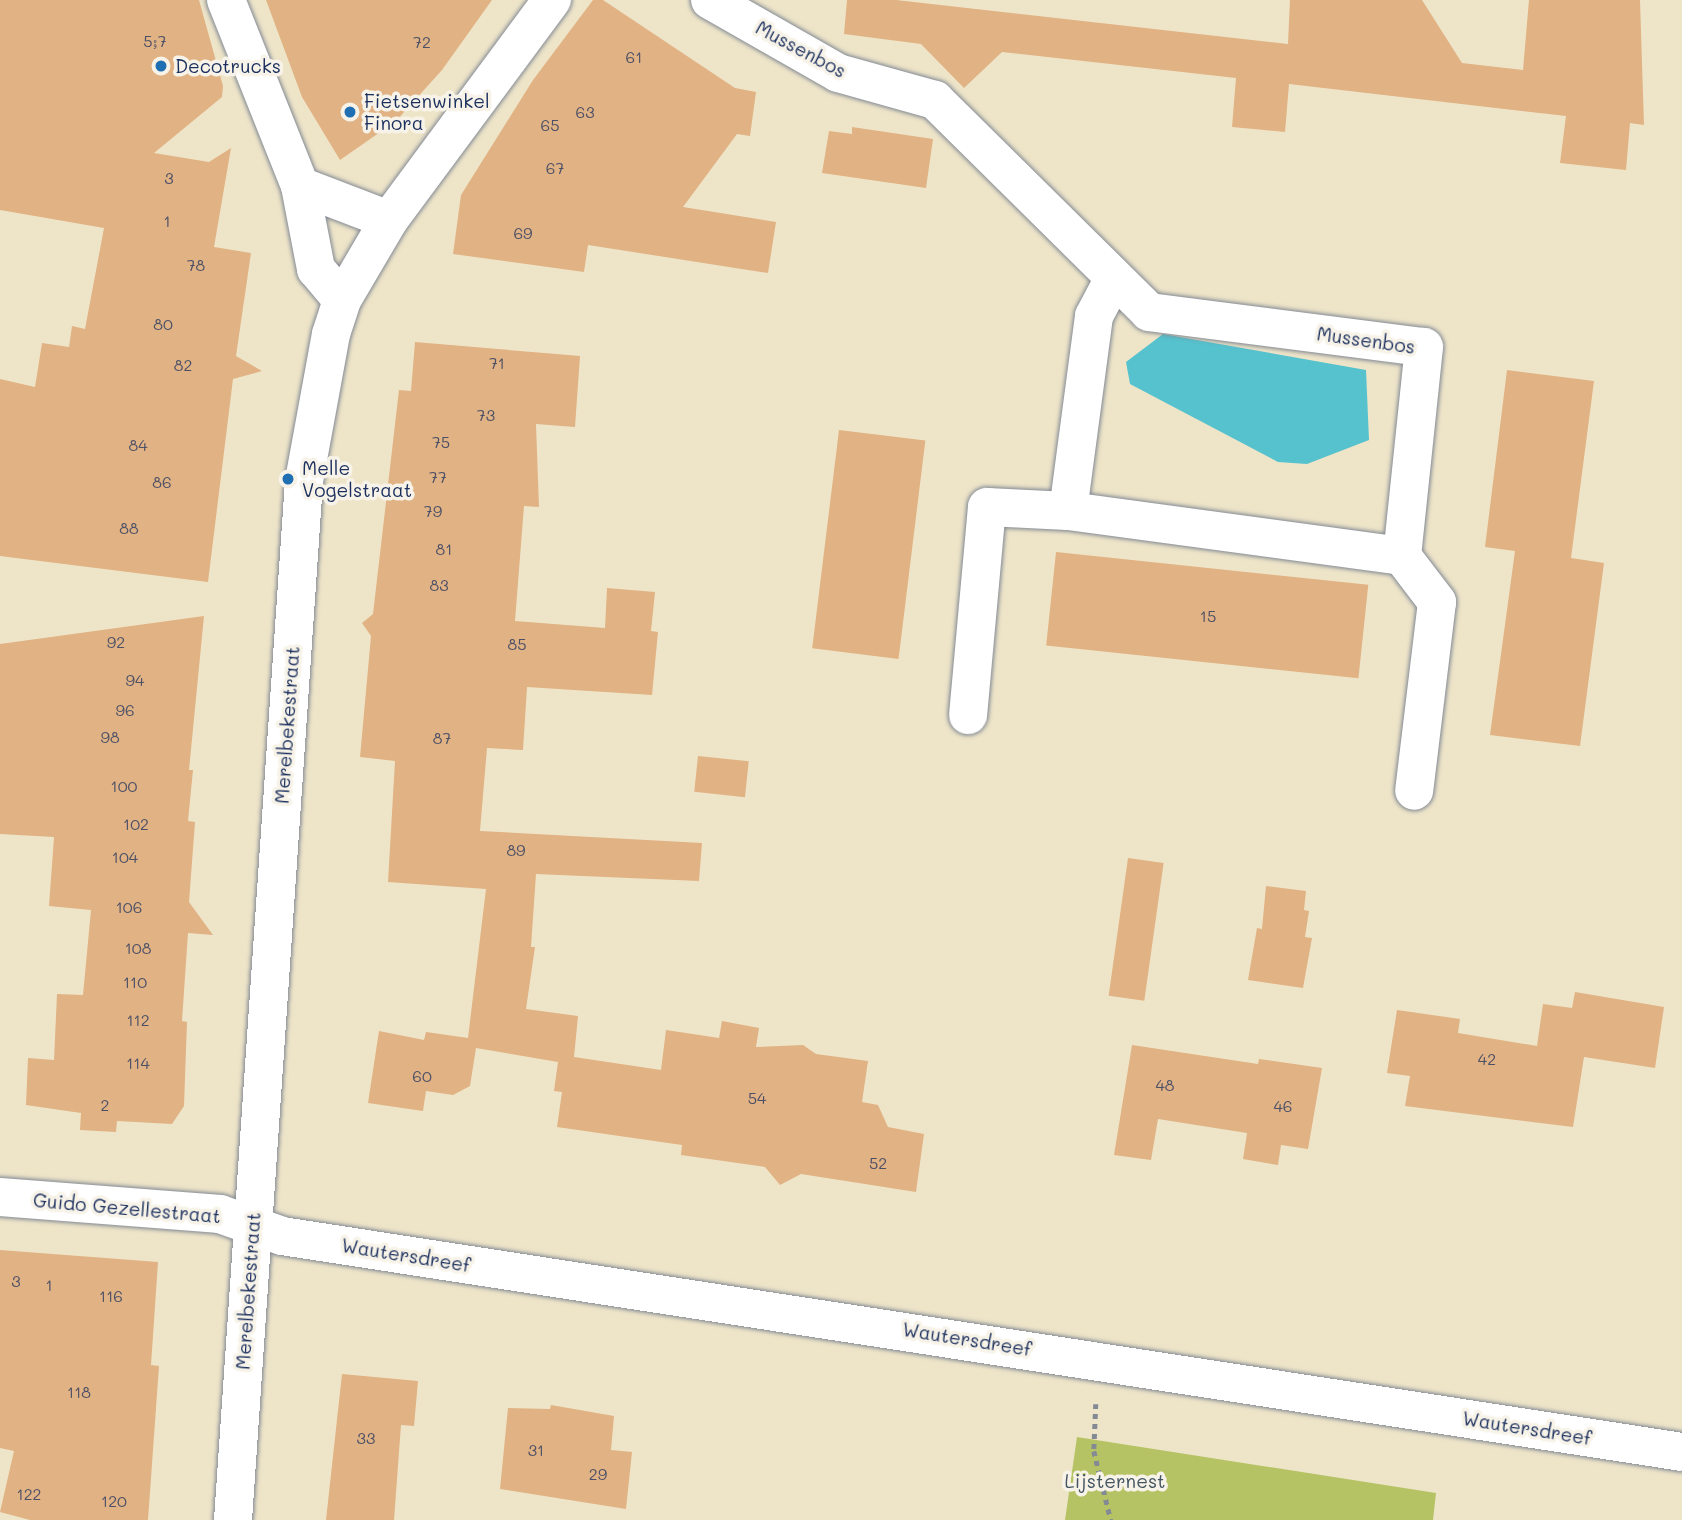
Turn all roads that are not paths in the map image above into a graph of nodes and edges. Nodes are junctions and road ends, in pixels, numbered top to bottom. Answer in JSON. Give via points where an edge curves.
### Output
{"nodes":[{"id":1,"x":226,"y":0,"type":"edge"},
{"id":2,"x":552,"y":0,"type":"edge"},
{"id":3,"x":710,"y":0,"type":"edge"},
{"id":4,"x":300,"y":186,"type":"junction"},
{"id":5,"x":389,"y":220,"type":"junction"},
{"id":6,"x":1114,"y":278,"type":"junction"},
{"id":7,"x":342,"y":300,"type":"junction"},
{"id":8,"x":1068,"y":512,"type":"junction"},
{"id":9,"x":1402,"y":556,"type":"junction"},
{"id":10,"x":968,"y":715,"type":"dead end"},
{"id":11,"x":1414,"y":791,"type":"dead end"},
{"id":12,"x":0,"y":1197,"type":"edge"},
{"id":13,"x":253,"y":1225,"type":"junction"},
{"id":14,"x":1682,"y":1452,"type":"edge"},
{"id":15,"x":233,"y":1520,"type":"edge"}],
"edges":[{"from":1,"to":4,"type":"street"},
{"from":2,"to":5,"type":"street","name":"Merelbekestraat"},
{"from":3,"to":6,"type":"street","name":"Mussenbos","via":[[838,73],[934,100]]},
{"from":4,"to":5,"type":"street"},
{"from":4,"to":7,"type":"street","via":[[316,269]]},
{"from":5,"to":7,"type":"street","name":"Merelbekestraat"},
{"from":6,"to":8,"type":"street","via":[[1094,316]]},
{"from":6,"to":9,"type":"street","name":"Mussenbos","via":[[1149,312],[1424,347]]},
{"from":7,"to":13,"type":"street","name":"Merelbekestraat","via":[[304,481]]},
{"from":8,"to":9,"type":"street"},
{"from":8,"to":10,"type":"street","via":[[987,507]]},
{"from":9,"to":11,"type":"street","via":[[1437,601]]},
{"from":12,"to":13,"type":"street","name":"Guido Gezellestraat","via":[[220,1214]]},
{"from":13,"to":14,"type":"street","name":"Wautersdreef","via":[[303,1239]]},
{"from":13,"to":15,"type":"street","name":"Merelbekestraat"}]}
